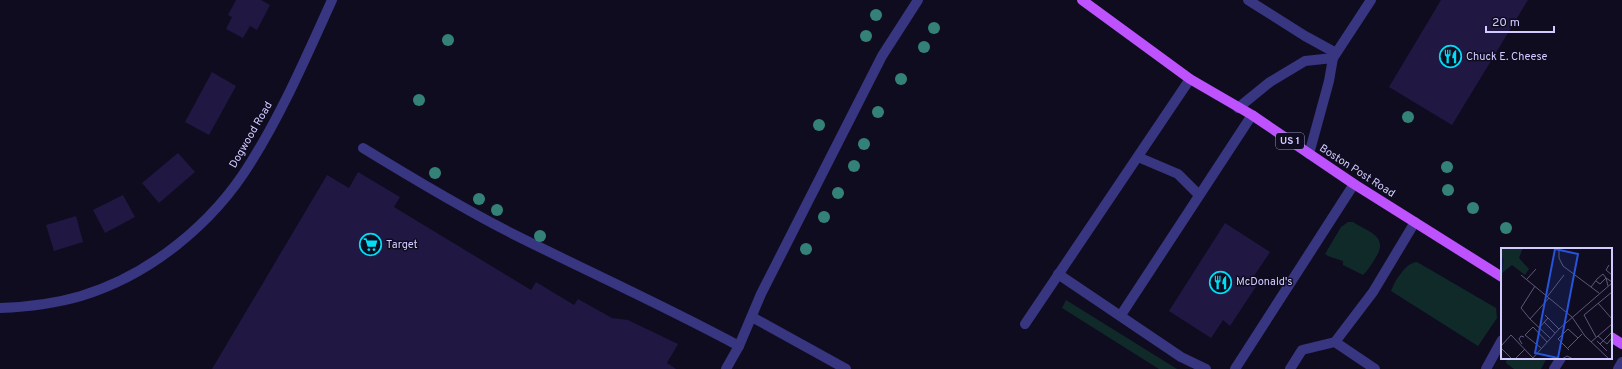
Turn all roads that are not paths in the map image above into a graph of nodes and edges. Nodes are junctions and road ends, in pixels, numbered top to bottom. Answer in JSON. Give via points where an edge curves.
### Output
{"nodes":[{"id":1,"x":332,"y":0,"type":"edge"},
{"id":2,"x":918,"y":0,"type":"edge"},
{"id":3,"x":1082,"y":0,"type":"edge"},
{"id":4,"x":1248,"y":0,"type":"edge"},
{"id":5,"x":1371,"y":0,"type":"edge"},
{"id":6,"x":1334,"y":56,"type":"junction"},
{"id":7,"x":1190,"y":79,"type":"junction"},
{"id":8,"x":1238,"y":108,"type":"junction"},
{"id":9,"x":1252,"y":115,"type":"junction"},
{"id":10,"x":363,"y":148,"type":"dead end"},
{"id":11,"x":1309,"y":154,"type":"junction"},
{"id":12,"x":1138,"y":157,"type":"junction"},
{"id":13,"x":1354,"y":184,"type":"junction"},
{"id":14,"x":1199,"y":196,"type":"junction"},
{"id":15,"x":1415,"y":222,"type":"junction"},
{"id":16,"x":1058,"y":274,"type":"junction"},
{"id":17,"x":1501,"y":276,"type":"edge"},
{"id":18,"x":0,"y":308,"type":"edge"},
{"id":19,"x":1121,"y":315,"type":"junction"},
{"id":20,"x":752,"y":316,"type":"junction"},
{"id":21,"x":1024,"y":324,"type":"dead end"},
{"id":22,"x":1612,"y":338,"type":"edge"},
{"id":23,"x":1335,"y":342,"type":"junction"},
{"id":24,"x":1501,"y":342,"type":"edge"},
{"id":25,"x":1622,"y":344,"type":"edge"},
{"id":26,"x":739,"y":346,"type":"junction"},
{"id":27,"x":1560,"y":359,"type":"edge"},
{"id":28,"x":1622,"y":362,"type":"edge"},
{"id":29,"x":726,"y":369,"type":"edge"},
{"id":30,"x":846,"y":369,"type":"edge"},
{"id":31,"x":1206,"y":369,"type":"edge"},
{"id":32,"x":1235,"y":369,"type":"edge"},
{"id":33,"x":1290,"y":369,"type":"edge"},
{"id":34,"x":1375,"y":369,"type":"edge"},
{"id":35,"x":1486,"y":369,"type":"edge"},
{"id":36,"x":1554,"y":369,"type":"edge"},
{"id":37,"x":1618,"y":369,"type":"edge"}],
"edges":[{"from":1,"to":18,"type":"street","name":"Dogwood Road","via":[[290,92],[251,163],[224,198],[192,232],[152,263],[102,289],[42,305]]},
{"from":2,"to":20,"type":"street","via":[[882,56]]},
{"from":3,"to":7,"type":"main road","name":"Boston Post Road","number":"US 1"},
{"from":4,"to":6,"type":"street"},
{"from":5,"to":6,"type":"street"},
{"from":6,"to":8,"type":"street","via":[[1305,61],[1270,82]]},
{"from":6,"to":11,"type":"street"},
{"from":7,"to":8,"type":"main road","name":"Boston Post Road","number":"US 1"},
{"from":7,"to":12,"type":"street"},
{"from":8,"to":9,"type":"main road","name":"Boston Post Road","number":"US 1"},
{"from":9,"to":11,"type":"main road","name":"Boston Post Road","number":"US 1"},
{"from":9,"to":14,"type":"street"},
{"from":10,"to":26,"type":"street","via":[[512,233],[680,314]]},
{"from":11,"to":13,"type":"main road","name":"Boston Post Road","number":"US 1"},
{"from":12,"to":14,"type":"street","via":[[1178,174]]},
{"from":12,"to":16,"type":"street"},
{"from":13,"to":15,"type":"main road","name":"Boston Post Road","number":"US 1"},
{"from":13,"to":32,"type":"street"},
{"from":14,"to":19,"type":"street"},
{"from":15,"to":17,"type":"main road","name":"Boston Post Road","number":"US 1"},
{"from":15,"to":23,"type":"street","via":[[1373,292]]},
{"from":16,"to":19,"type":"street"},
{"from":16,"to":21,"type":"street"},
{"from":19,"to":31,"type":"street","via":[[1181,357]]},
{"from":20,"to":26,"type":"street"},
{"from":20,"to":30,"type":"street"},
{"from":22,"to":25,"type":"main road"},
{"from":23,"to":33,"type":"street","via":[[1302,350]]},
{"from":23,"to":34,"type":"street"},
{"from":24,"to":35,"type":"street"},
{"from":26,"to":29,"type":"street"},
{"from":27,"to":36,"type":"street"},
{"from":28,"to":37,"type":"street"}]}
